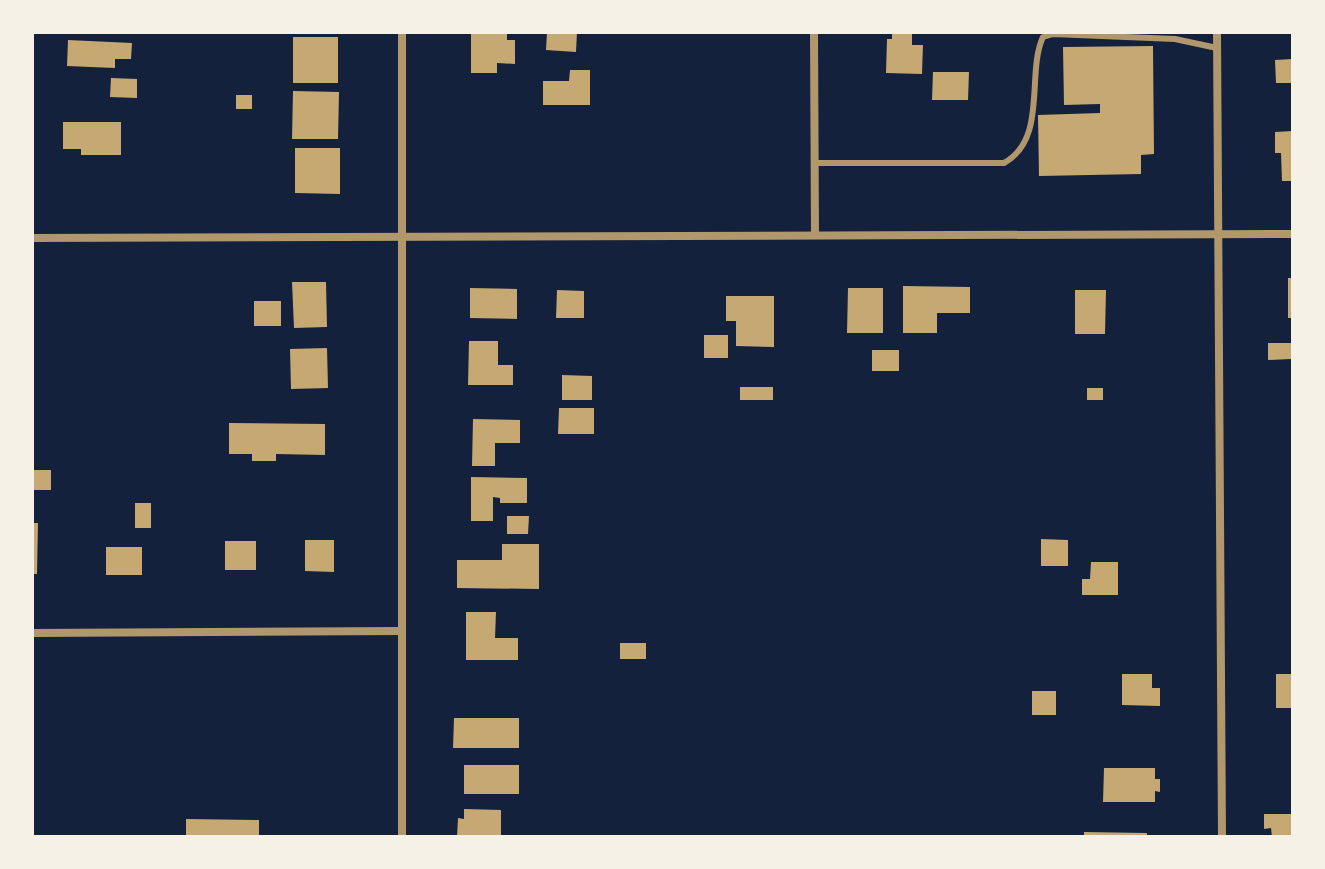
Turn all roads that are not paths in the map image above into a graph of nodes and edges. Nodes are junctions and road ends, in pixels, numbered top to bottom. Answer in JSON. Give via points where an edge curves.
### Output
{"nodes":[{"id":1,"x":402,"y":32,"type":"edge"},
{"id":2,"x":814,"y":32,"type":"edge"},
{"id":3,"x":1217,"y":32,"type":"edge"},
{"id":4,"x":1217,"y":48,"type":"junction"},
{"id":5,"x":814,"y":163,"type":"junction"},
{"id":6,"x":1218,"y":234,"type":"junction"},
{"id":7,"x":1293,"y":234,"type":"edge"},
{"id":8,"x":815,"y":235,"type":"junction"},
{"id":9,"x":402,"y":237,"type":"junction"},
{"id":10,"x":32,"y":238,"type":"edge"},
{"id":11,"x":402,"y":631,"type":"junction"},
{"id":12,"x":32,"y":633,"type":"edge"},
{"id":13,"x":402,"y":837,"type":"edge"},
{"id":14,"x":1222,"y":837,"type":"edge"}],
"edges":[{"from":1,"to":9,"type":"street"},
{"from":2,"to":5,"type":"street"},
{"from":3,"to":4,"type":"street"},
{"from":4,"to":5,"type":"lane","via":[[1175,39],[1053,34],[1043,37],[1038,48],[1036,99],[1016,157],[1004,163]]},
{"from":4,"to":6,"type":"street"},
{"from":5,"to":8,"type":"street"},
{"from":6,"to":7,"type":"street"},
{"from":6,"to":8,"type":"street"},
{"from":6,"to":14,"type":"street"},
{"from":8,"to":9,"type":"street"},
{"from":9,"to":10,"type":"street"},
{"from":9,"to":11,"type":"street"},
{"from":11,"to":12,"type":"street"},
{"from":11,"to":13,"type":"street"}]}
